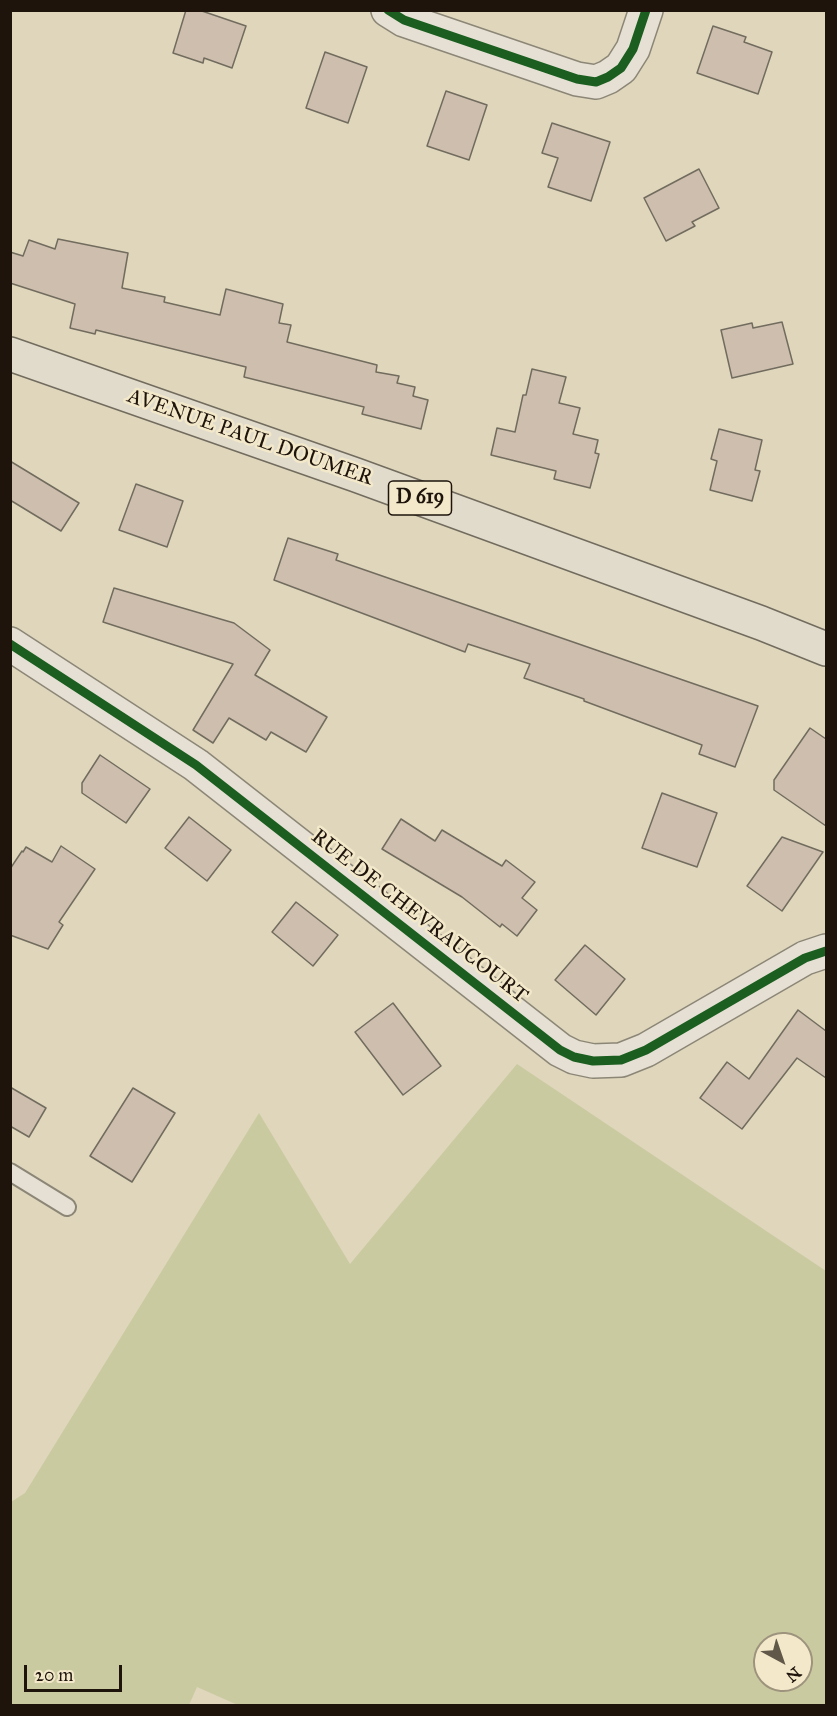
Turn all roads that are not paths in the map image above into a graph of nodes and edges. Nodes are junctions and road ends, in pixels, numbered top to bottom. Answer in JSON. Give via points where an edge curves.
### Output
{"nodes":[{"id":1,"x":388,"y":10,"type":"edge"},
{"id":2,"x":646,"y":10,"type":"edge"},
{"id":3,"x":10,"y":354,"type":"edge"},
{"id":4,"x":10,"y":644,"type":"edge"},
{"id":5,"x":826,"y":649,"type":"edge"},
{"id":6,"x":826,"y":951,"type":"edge"},
{"id":7,"x":10,"y":1172,"type":"edge"},
{"id":8,"x":66,"y":1207,"type":"dead end"}],
"edges":[{"from":1,"to":2,"type":"street","via":[[415,24],[596,82],[621,68],[633,49]]},
{"from":3,"to":5,"type":"main road","name":"AVENUE PAUL DOUMER","number":"D 619","via":[[368,479]]},
{"from":4,"to":6,"type":"street","name":"RUE DE CHEVRAUCOURT","via":[[196,765],[574,1057],[621,1060],[646,1050],[805,958]]},
{"from":7,"to":8,"type":"lane"}]}
